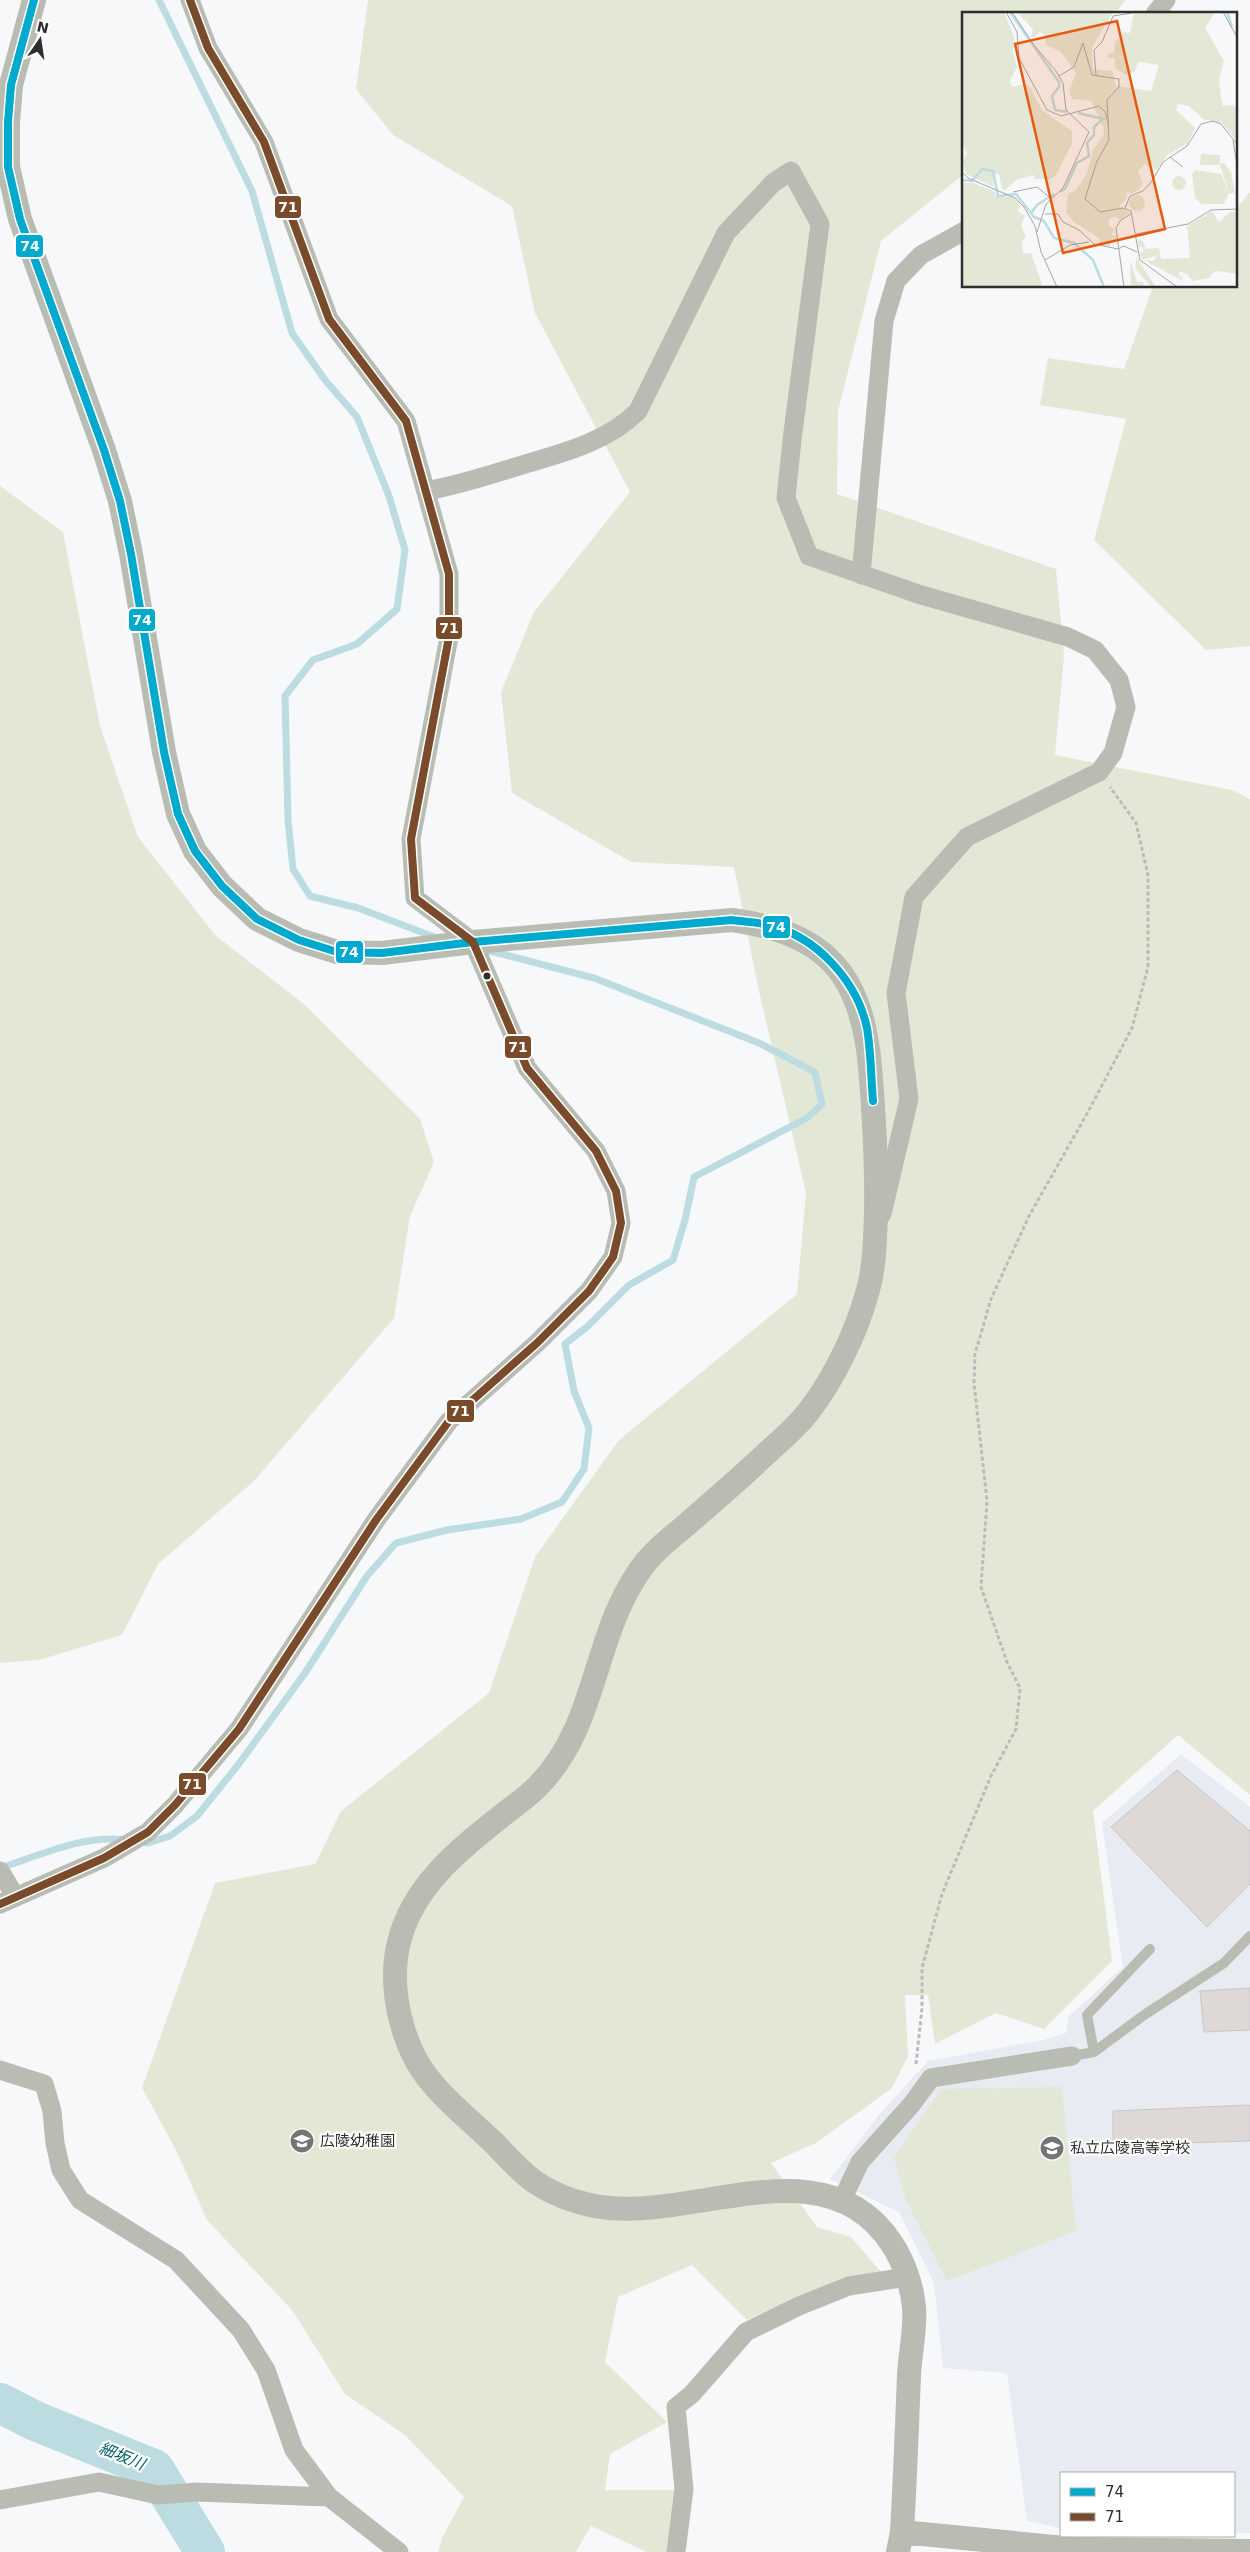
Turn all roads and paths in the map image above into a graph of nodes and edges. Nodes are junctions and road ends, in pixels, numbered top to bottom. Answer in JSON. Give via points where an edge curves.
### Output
{"nodes":[{"id":1,"x":34,"y":0,"type":"edge"},
{"id":2,"x":190,"y":0,"type":"edge"},
{"id":3,"x":1166,"y":0,"type":"edge"},
{"id":4,"x":1157,"y":12,"type":"edge"},
{"id":5,"x":962,"y":232,"type":"edge"},
{"id":6,"x":426,"y":491,"type":"junction"},
{"id":7,"x":862,"y":575,"type":"junction"},
{"id":8,"x":1099,"y":772,"type":"junction"},
{"id":9,"x":473,"y":942,"type":"junction"},
{"id":10,"x":875,"y":1244,"type":"junction"},
{"id":11,"x":0,"y":1871,"type":"edge"},
{"id":12,"x":8,"y":1900,"type":"edge"},
{"id":13,"x":1250,"y":1936,"type":"edge"},
{"id":14,"x":1150,"y":1949,"type":"dead end"},
{"id":15,"x":1094,"y":2052,"type":"junction"},
{"id":16,"x":1072,"y":2056,"type":"joint"},
{"id":17,"x":916,"y":2066,"type":"dead end"},
{"id":18,"x":0,"y":2070,"type":"edge"},
{"id":19,"x":842,"y":2200,"type":"junction"},
{"id":20,"x":907,"y":2277,"type":"junction"},
{"id":21,"x":328,"y":2496,"type":"junction"},
{"id":22,"x":0,"y":2500,"type":"edge"},
{"id":23,"x":900,"y":2542,"type":"edge"},
{"id":24,"x":1250,"y":2551,"type":"edge"},
{"id":25,"x":399,"y":2552,"type":"edge"},
{"id":26,"x":676,"y":2552,"type":"edge"}],
"edges":[{"from":1,"to":9,"type":"street","via":[[11,85],[8,167],[20,219],[120,501],[164,752],[178,814],[195,851],[222,886],[258,919],[299,940],[337,952],[382,953]]},
{"from":2,"to":6,"type":"street","via":[[208,48],[264,142],[329,319],[406,421]]},
{"from":3,"to":4,"type":"street"},
{"from":5,"to":7,"type":"street","via":[[921,255],[896,281],[884,321]]},
{"from":6,"to":7,"type":"street","via":[[457,485],[579,448],[625,425],[638,411],[726,234],[773,183],[790,171],[820,224],[786,498],[809,556]]},
{"from":6,"to":9,"type":"street","via":[[449,574],[449,637],[411,840],[414,898]]},
{"from":7,"to":8,"type":"street","via":[[1068,637],[1095,650],[1119,680],[1126,708],[1113,753]]},
{"from":8,"to":10,"type":"street","via":[[967,837],[914,897],[896,993],[909,1099]]},
{"from":8,"to":17,"type":"path","via":[[1136,823],[1148,875],[1148,967],[1132,1028],[1028,1216],[990,1299],[975,1354],[974,1383],[987,1501],[981,1587],[1007,1662],[1020,1688],[1016,1729],[991,1776],[942,1894],[922,1968]]},
{"from":9,"to":10,"type":"street","via":[[732,920],[771,926],[808,942],[836,966],[856,996],[866,1028],[876,1160]]},
{"from":9,"to":12,"type":"street","via":[[527,1068],[596,1152],[616,1191],[621,1223],[613,1257],[589,1291],[537,1343],[449,1421],[376,1520],[239,1729],[175,1805],[148,1832],[104,1858]]},
{"from":10,"to":19,"type":"street","via":[[869,1288],[852,1332],[808,1413],[655,1552],[636,1575],[617,1615],[571,1744],[538,1786],[461,1848],[434,1876],[414,1906],[399,1942],[395,1983],[400,2023],[414,2058],[434,2085],[534,2182],[564,2197],[606,2208],[660,2207],[776,2190],[815,2192]]},
{"from":11,"to":12,"type":"street"},
{"from":13,"to":15,"type":"lane","via":[[1224,1963]]},
{"from":14,"to":15,"type":"lane","via":[[1087,2015]]},
{"from":15,"to":16,"type":"lane"},
{"from":16,"to":19,"type":"street","via":[[931,2078],[860,2162]]},
{"from":18,"to":21,"type":"street","via":[[44,2084],[62,2170],[80,2200],[176,2260],[242,2330],[266,2370],[294,2450]]},
{"from":19,"to":20,"type":"street","via":[[873,2219],[895,2248]]},
{"from":20,"to":23,"type":"street","via":[[915,2310]]},
{"from":20,"to":26,"type":"street","via":[[849,2286],[798,2306],[746,2332],[692,2394],[676,2407],[684,2490]]},
{"from":21,"to":22,"type":"street","via":[[197,2492],[158,2495],[99,2482]]},
{"from":21,"to":25,"type":"street"},
{"from":23,"to":24,"type":"street","via":[[1074,2549]]}]}
